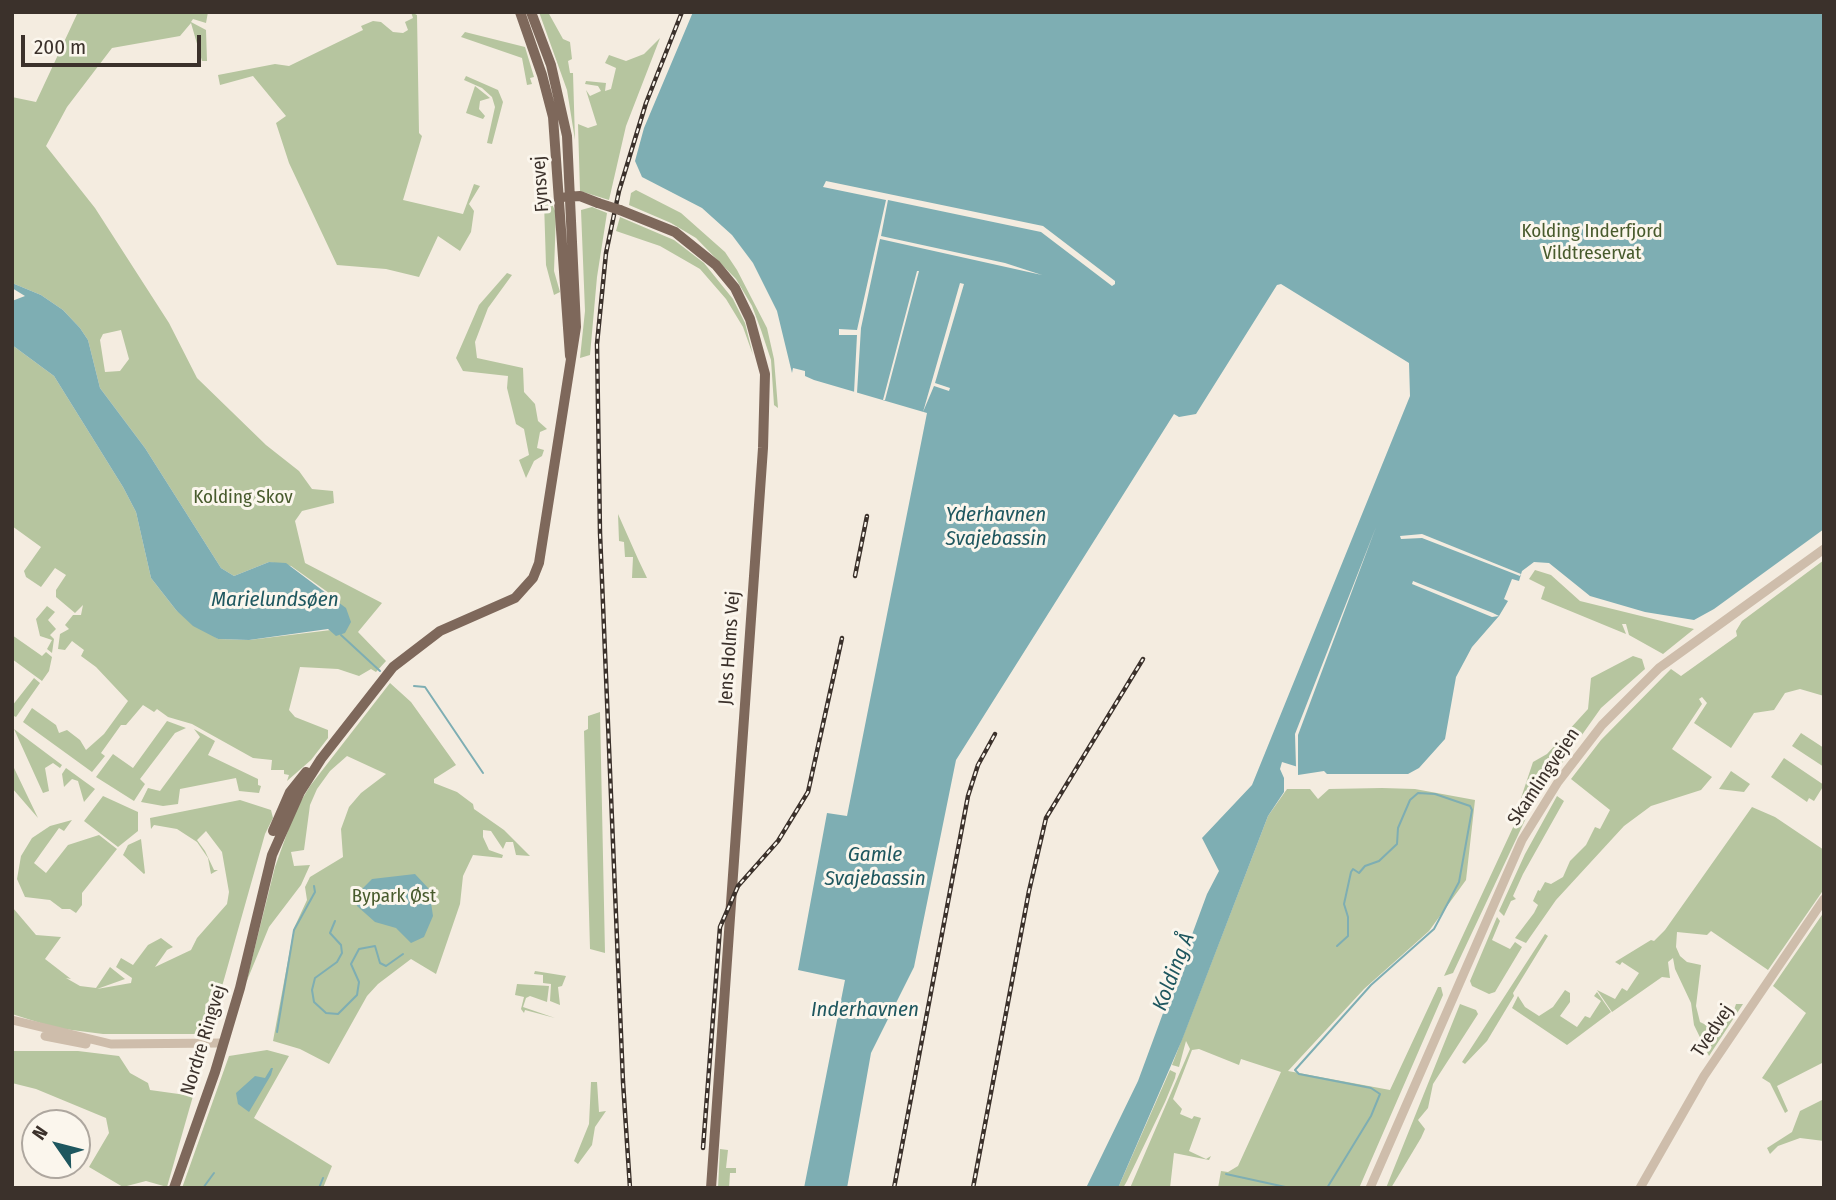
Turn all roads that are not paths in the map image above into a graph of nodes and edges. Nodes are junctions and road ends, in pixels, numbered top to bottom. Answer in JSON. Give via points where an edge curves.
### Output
{"nodes":[{"id":1,"x":520,"y":12,"type":"edge"},
{"id":2,"x":531,"y":12,"type":"edge"},
{"id":3,"x":567,"y":199,"type":"junction"},
{"id":4,"x":1824,"y":549,"type":"edge"},
{"id":5,"x":533,"y":578,"type":"joint"},
{"id":6,"x":1824,"y":899,"type":"edge"},
{"id":7,"x":12,"y":1020,"type":"edge"},
{"id":8,"x":12,"y":1027,"type":"edge"},
{"id":9,"x":102,"y":1042,"type":"junction"},
{"id":10,"x":222,"y":1043,"type":"junction"},
{"id":11,"x":174,"y":1188,"type":"edge"},
{"id":12,"x":711,"y":1188,"type":"edge"},
{"id":13,"x":1370,"y":1188,"type":"edge"},
{"id":14,"x":1640,"y":1188,"type":"edge"}],
"edges":[{"from":1,"to":3,"type":"main road","name":"Fynsvej","via":[[548,96]]},
{"from":2,"to":3,"type":"main road","name":"Fynsvej","via":[[561,105]]},
{"from":3,"to":5,"type":"main road","name":"Fynsvej","via":[[571,359],[543,545]]},
{"from":3,"to":12,"type":"main road","name":"Jens Holms Vej","bridge":true,"via":[[591,201],[642,218],[696,247],[735,288],[750,319],[765,374]]},
{"from":4,"to":13,"type":"street","name":"Skamlingvejen","via":[[1659,668],[1602,725],[1558,782],[1522,840]]},
{"from":5,"to":10,"type":"main road","name":"Nordre Ringvej","via":[[510,601],[440,631],[407,654],[298,781],[282,807],[263,863],[260,900],[240,988]]},
{"from":6,"to":14,"type":"street","name":"Tvedvej","via":[[1704,1076]]},
{"from":7,"to":9,"type":"street"},
{"from":8,"to":9,"type":"street","via":[[68,1042]]},
{"from":9,"to":10,"type":"street"},
{"from":10,"to":11,"type":"main road","name":"Nordre Ringvej"}]}
